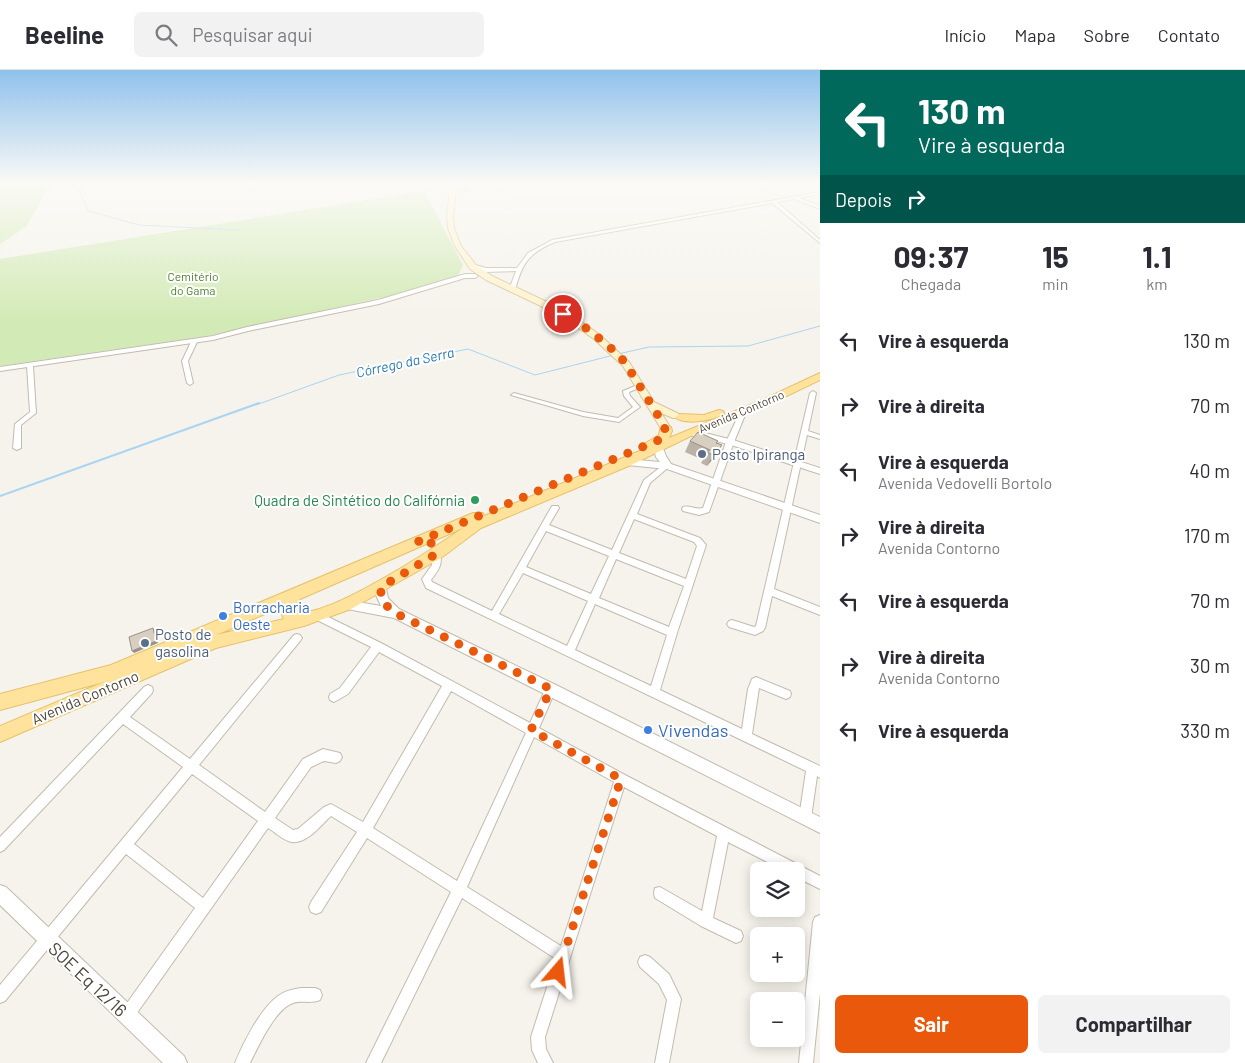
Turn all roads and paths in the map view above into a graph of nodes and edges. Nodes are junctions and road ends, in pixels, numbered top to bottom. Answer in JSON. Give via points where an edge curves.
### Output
{"nodes":[{"id":1,"x":452,"y":228,"type":"edge"},
{"id":2,"x":625,"y":228,"type":"edge"},
{"id":3,"x":804,"y":228,"type":"edge"},
{"id":4,"x":820,"y":242,"type":"edge"},
{"id":5,"x":472,"y":266,"type":"junction"},
{"id":6,"x":518,"y":269,"type":"junction"},
{"id":7,"x":482,"y":278,"type":"junction"},
{"id":8,"x":510,"y":289,"type":"junction"},
{"id":9,"x":194,"y":342,"type":"junction"},
{"id":10,"x":30,"y":366,"type":"junction"},
{"id":11,"x":0,"y":369,"type":"edge"},
{"id":12,"x":820,"y":376,"type":"edge"},
{"id":13,"x":190,"y":383,"type":"dead end"},
{"id":14,"x":640,"y":386,"type":"junction"},
{"id":15,"x":790,"y":389,"type":"junction"},
{"id":16,"x":813,"y":392,"type":"dead end"},
{"id":17,"x":514,"y":394,"type":"dead end"},
{"id":18,"x":650,"y":403,"type":"junction"},
{"id":19,"x":810,"y":405,"type":"junction"},
{"id":20,"x":820,"y":408,"type":"edge"},
{"id":21,"x":744,"y":410,"type":"junction"},
{"id":22,"x":678,"y":416,"type":"junction"},
{"id":23,"x":665,"y":426,"type":"junction"},
{"id":24,"x":804,"y":432,"type":"junction"},
{"id":25,"x":690,"y":433,"type":"junction"},
{"id":26,"x":820,"y":437,"type":"edge"},
{"id":27,"x":730,"y":442,"type":"junction"},
{"id":28,"x":17,"y":448,"type":"dead end"},
{"id":29,"x":659,"y":448,"type":"junction"},
{"id":30,"x":627,"y":462,"type":"junction"},
{"id":31,"x":796,"y":464,"type":"junction"},
{"id":32,"x":667,"y":466,"type":"junction"},
{"id":33,"x":820,"y":471,"type":"edge"},
{"id":34,"x":716,"y":483,"type":"junction"},
{"id":35,"x":555,"y":508,"type":"dead end"},
{"id":36,"x":686,"y":508,"type":"dead end"},
{"id":37,"x":786,"y":508,"type":"junction"},
{"id":38,"x":632,"y":514,"type":"junction"},
{"id":39,"x":820,"y":519,"type":"edge"},
{"id":40,"x":545,"y":527,"type":"junction"},
{"id":41,"x":417,"y":542,"type":"junction"},
{"id":42,"x":436,"y":554,"type":"junction"},
{"id":43,"x":613,"y":554,"type":"junction"},
{"id":44,"x":520,"y":568,"type":"junction"},
{"id":45,"x":689,"y":584,"type":"junction"},
{"id":46,"x":381,"y":587,"type":"junction"},
{"id":47,"x":768,"y":591,"type":"junction"},
{"id":48,"x":295,"y":593,"type":"junction"},
{"id":49,"x":592,"y":598,"type":"junction"},
{"id":50,"x":346,"y":605,"type":"junction"},
{"id":51,"x":820,"y":611,"type":"edge"},
{"id":52,"x":395,"y":613,"type":"junction"},
{"id":53,"x":494,"y":615,"type":"junction"},
{"id":54,"x":318,"y":616,"type":"junction"},
{"id":55,"x":304,"y":620,"type":"junction"},
{"id":56,"x":732,"y":624,"type":"dead end"},
{"id":57,"x":672,"y":633,"type":"junction"},
{"id":58,"x":297,"y":638,"type":"dead end"},
{"id":59,"x":190,"y":639,"type":"junction"},
{"id":60,"x":378,"y":646,"type":"junction"},
{"id":61,"x":569,"y":652,"type":"junction"},
{"id":62,"x":177,"y":657,"type":"junction"},
{"id":63,"x":106,"y":674,"type":"junction"},
{"id":64,"x":448,"y":686,"type":"junction"},
{"id":65,"x":551,"y":689,"type":"junction"},
{"id":66,"x":148,"y":690,"type":"dead end"},
{"id":67,"x":654,"y":692,"type":"junction"},
{"id":68,"x":92,"y":694,"type":"junction"},
{"id":69,"x":786,"y":694,"type":"dead end"},
{"id":70,"x":334,"y":697,"type":"dead end"},
{"id":71,"x":0,"y":702,"type":"edge"},
{"id":72,"x":123,"y":718,"type":"junction"},
{"id":73,"x":531,"y":730,"type":"junction"},
{"id":74,"x":0,"y":734,"type":"edge"},
{"id":75,"x":746,"y":736,"type":"junction"},
{"id":76,"x":336,"y":758,"type":"dead end"},
{"id":77,"x":192,"y":766,"type":"junction"},
{"id":78,"x":816,"y":770,"type":"edge"},
{"id":79,"x":621,"y":779,"type":"junction"},
{"id":80,"x":805,"y":818,"type":"junction"},
{"id":81,"x":265,"y":819,"type":"junction"},
{"id":82,"x":820,"y":825,"type":"edge"},
{"id":83,"x":365,"y":830,"type":"junction"},
{"id":84,"x":724,"y":833,"type":"junction"},
{"id":85,"x":0,"y":846,"type":"edge"},
{"id":86,"x":125,"y":846,"type":"junction"},
{"id":87,"x":820,"y":883,"type":"edge"},
{"id":88,"x":458,"y":890,"type":"junction"},
{"id":89,"x":0,"y":893,"type":"edge"},
{"id":90,"x":660,"y":893,"type":"dead end"},
{"id":91,"x":203,"y":906,"type":"junction"},
{"id":92,"x":316,"y":907,"type":"dead end"},
{"id":93,"x":706,"y":921,"type":"junction"},
{"id":94,"x":820,"y":922,"type":"edge"},
{"id":95,"x":736,"y":936,"type":"dead end"},
{"id":96,"x":46,"y":940,"type":"junction"},
{"id":97,"x":563,"y":955,"type":"junction"},
{"id":98,"x":645,"y":962,"type":"dead end"},
{"id":99,"x":315,"y":995,"type":"dead end"},
{"id":100,"x":0,"y":996,"type":"edge"},
{"id":101,"x":127,"y":1015,"type":"junction"},
{"id":102,"x":177,"y":1063,"type":"edge"},
{"id":103,"x":242,"y":1063,"type":"edge"},
{"id":104,"x":374,"y":1063,"type":"edge"},
{"id":105,"x":546,"y":1063,"type":"edge"},
{"id":106,"x":662,"y":1063,"type":"edge"},
{"id":107,"x":806,"y":1063,"type":"edge"}],
"edges":[{"from":1,"to":5,"type":"main road","via":[[453,237]]},
{"from":2,"to":6,"type":"street","via":[[554,241],[531,251]]},
{"from":3,"to":4,"type":"street"},
{"from":5,"to":6,"type":"street","via":[[485,270]]},
{"from":5,"to":7,"type":"main road"},
{"from":6,"to":8,"type":"street"},
{"from":7,"to":8,"type":"main road"},
{"from":7,"to":9,"type":"street","via":[[465,276],[379,302]]},
{"from":8,"to":14,"type":"main road","via":[[542,302],[589,330],[618,354]]},
{"from":9,"to":10,"type":"street"},
{"from":9,"to":13,"type":"street","via":[[185,361]]},
{"from":10,"to":11,"type":"street"},
{"from":10,"to":28,"type":"street","via":[[33,413],[18,424]]},
{"from":12,"to":15,"type":"main road","name":"Avenida Contorno"},
{"from":14,"to":17,"type":"street","via":[[626,391],[637,407],[619,420],[583,414]]},
{"from":14,"to":18,"type":"main road"},
{"from":15,"to":21,"type":"main road","name":"Avenida Contorno"},
{"from":15,"to":22,"type":"main road","name":"Avenida Contorno","via":[[705,418]]},
{"from":16,"to":19,"type":"street"},
{"from":18,"to":22,"type":"main road"},
{"from":18,"to":23,"type":"main road"},
{"from":19,"to":20,"type":"street"},
{"from":19,"to":24,"type":"street"},
{"from":21,"to":25,"type":"main road","name":"Avenida Contorno"},
{"from":21,"to":27,"type":"street"},
{"from":22,"to":23,"type":"main road","via":[[665,419]]},
{"from":22,"to":25,"type":"main road","via":[[691,422],[694,428]]},
{"from":23,"to":25,"type":"main road","via":[[676,433]]},
{"from":23,"to":41,"type":"main road","name":"Avenida Contorno","via":[[666,434],[659,440]]},
{"from":24,"to":26,"type":"street"},
{"from":24,"to":31,"type":"street"},
{"from":25,"to":27,"type":"street"},
{"from":25,"to":29,"type":"main road","name":"Avenida Contorno"},
{"from":27,"to":31,"type":"street"},
{"from":27,"to":34,"type":"street"},
{"from":29,"to":30,"type":"main road","name":"Avenida Contorno"},
{"from":29,"to":32,"type":"street"},
{"from":30,"to":32,"type":"street"},
{"from":30,"to":42,"type":"main road","name":"Avenida Contorno","via":[[476,525]]},
{"from":31,"to":33,"type":"street"},
{"from":31,"to":37,"type":"street"},
{"from":32,"to":34,"type":"street"},
{"from":32,"to":38,"type":"street","via":[[649,479]]},
{"from":34,"to":36,"type":"street","via":[[706,510],[699,512]]},
{"from":34,"to":37,"type":"street"},
{"from":35,"to":40,"type":"street"},
{"from":37,"to":39,"type":"street"},
{"from":37,"to":47,"type":"street"},
{"from":38,"to":43,"type":"street"},
{"from":38,"to":45,"type":"street","via":[[700,541],[702,548]]},
{"from":40,"to":43,"type":"street"},
{"from":40,"to":44,"type":"street"},
{"from":41,"to":42,"type":"main road","via":[[431,543]]},
{"from":41,"to":48,"type":"main road","name":"Avenida Contorno"},
{"from":42,"to":46,"type":"main road","name":"Avenida Contorno"},
{"from":42,"to":53,"type":"street","via":[[436,566],[426,583]]},
{"from":43,"to":45,"type":"street"},
{"from":43,"to":49,"type":"street"},
{"from":44,"to":49,"type":"street"},
{"from":44,"to":53,"type":"street"},
{"from":45,"to":57,"type":"street"},
{"from":46,"to":50,"type":"main road","name":"Avenida Contorno"},
{"from":46,"to":52,"type":"street","via":[[385,605]]},
{"from":47,"to":51,"type":"street"},
{"from":47,"to":56,"type":"street","via":[[760,628],[755,631]]},
{"from":48,"to":55,"type":"main road","via":[[286,604],[286,610],[291,618]]},
{"from":48,"to":59,"type":"main road","name":"Avenida Contorno"},
{"from":49,"to":57,"type":"street"},
{"from":49,"to":61,"type":"street"},
{"from":50,"to":52,"type":"street"},
{"from":50,"to":54,"type":"main road","name":"Avenida Contorno"},
{"from":52,"to":65,"type":"street"},
{"from":53,"to":61,"type":"street"},
{"from":54,"to":55,"type":"main road","name":"Avenida Contorno"},
{"from":54,"to":60,"type":"street"},
{"from":55,"to":62,"type":"main road","name":"Avenida Contorno","via":[[214,642]]},
{"from":57,"to":67,"type":"street"},
{"from":58,"to":77,"type":"street"},
{"from":59,"to":62,"type":"main road"},
{"from":59,"to":63,"type":"main road","name":"Avenida Contorno"},
{"from":60,"to":64,"type":"street"},
{"from":60,"to":70,"type":"street","via":[[344,691]]},
{"from":61,"to":67,"type":"street"},
{"from":62,"to":68,"type":"main road","name":"Avenida Contorno"},
{"from":63,"to":68,"type":"main road"},
{"from":63,"to":71,"type":"main road","name":"Avenida Contorno"},
{"from":64,"to":73,"type":"street"},
{"from":64,"to":83,"type":"street"},
{"from":65,"to":73,"type":"street"},
{"from":65,"to":80,"type":"street"},
{"from":66,"to":72,"type":"street"},
{"from":67,"to":75,"type":"street"},
{"from":68,"to":74,"type":"main road","name":"Avenida Contorno"},
{"from":69,"to":75,"type":"street","via":[[756,682]]},
{"from":72,"to":77,"type":"street"},
{"from":72,"to":85,"type":"street"},
{"from":73,"to":79,"type":"street"},
{"from":73,"to":88,"type":"street"},
{"from":75,"to":78,"type":"street"},
{"from":76,"to":81,"type":"street","via":[[323,755],[307,763]]},
{"from":77,"to":81,"type":"street"},
{"from":77,"to":86,"type":"street"},
{"from":78,"to":80,"type":"street"},
{"from":79,"to":84,"type":"street"},
{"from":79,"to":97,"type":"street"},
{"from":80,"to":82,"type":"street"},
{"from":81,"to":83,"type":"street","via":[[292,836],[300,835],[331,810]]},
{"from":81,"to":91,"type":"street"},
{"from":83,"to":88,"type":"street"},
{"from":83,"to":92,"type":"street"},
{"from":84,"to":87,"type":"street"},
{"from":84,"to":93,"type":"street"},
{"from":86,"to":91,"type":"street"},
{"from":86,"to":96,"type":"street"},
{"from":88,"to":97,"type":"street"},
{"from":88,"to":104,"type":"street"},
{"from":89,"to":96,"type":"street","name":"SOE Eq 12/16"},
{"from":90,"to":93,"type":"street"},
{"from":91,"to":101,"type":"street"},
{"from":93,"to":95,"type":"street"},
{"from":94,"to":107,"type":"street"},
{"from":96,"to":100,"type":"street"},
{"from":96,"to":101,"type":"street","name":"SOE Eq 12/16"},
{"from":97,"to":105,"type":"street","via":[[538,1037],[539,1050]]},
{"from":98,"to":106,"type":"street","via":[[664,979],[674,998]]},
{"from":99,"to":103,"type":"street","via":[[296,995],[285,999],[274,1009]]},
{"from":101,"to":102,"type":"street","name":"SOE Eq 12/16"}]}
